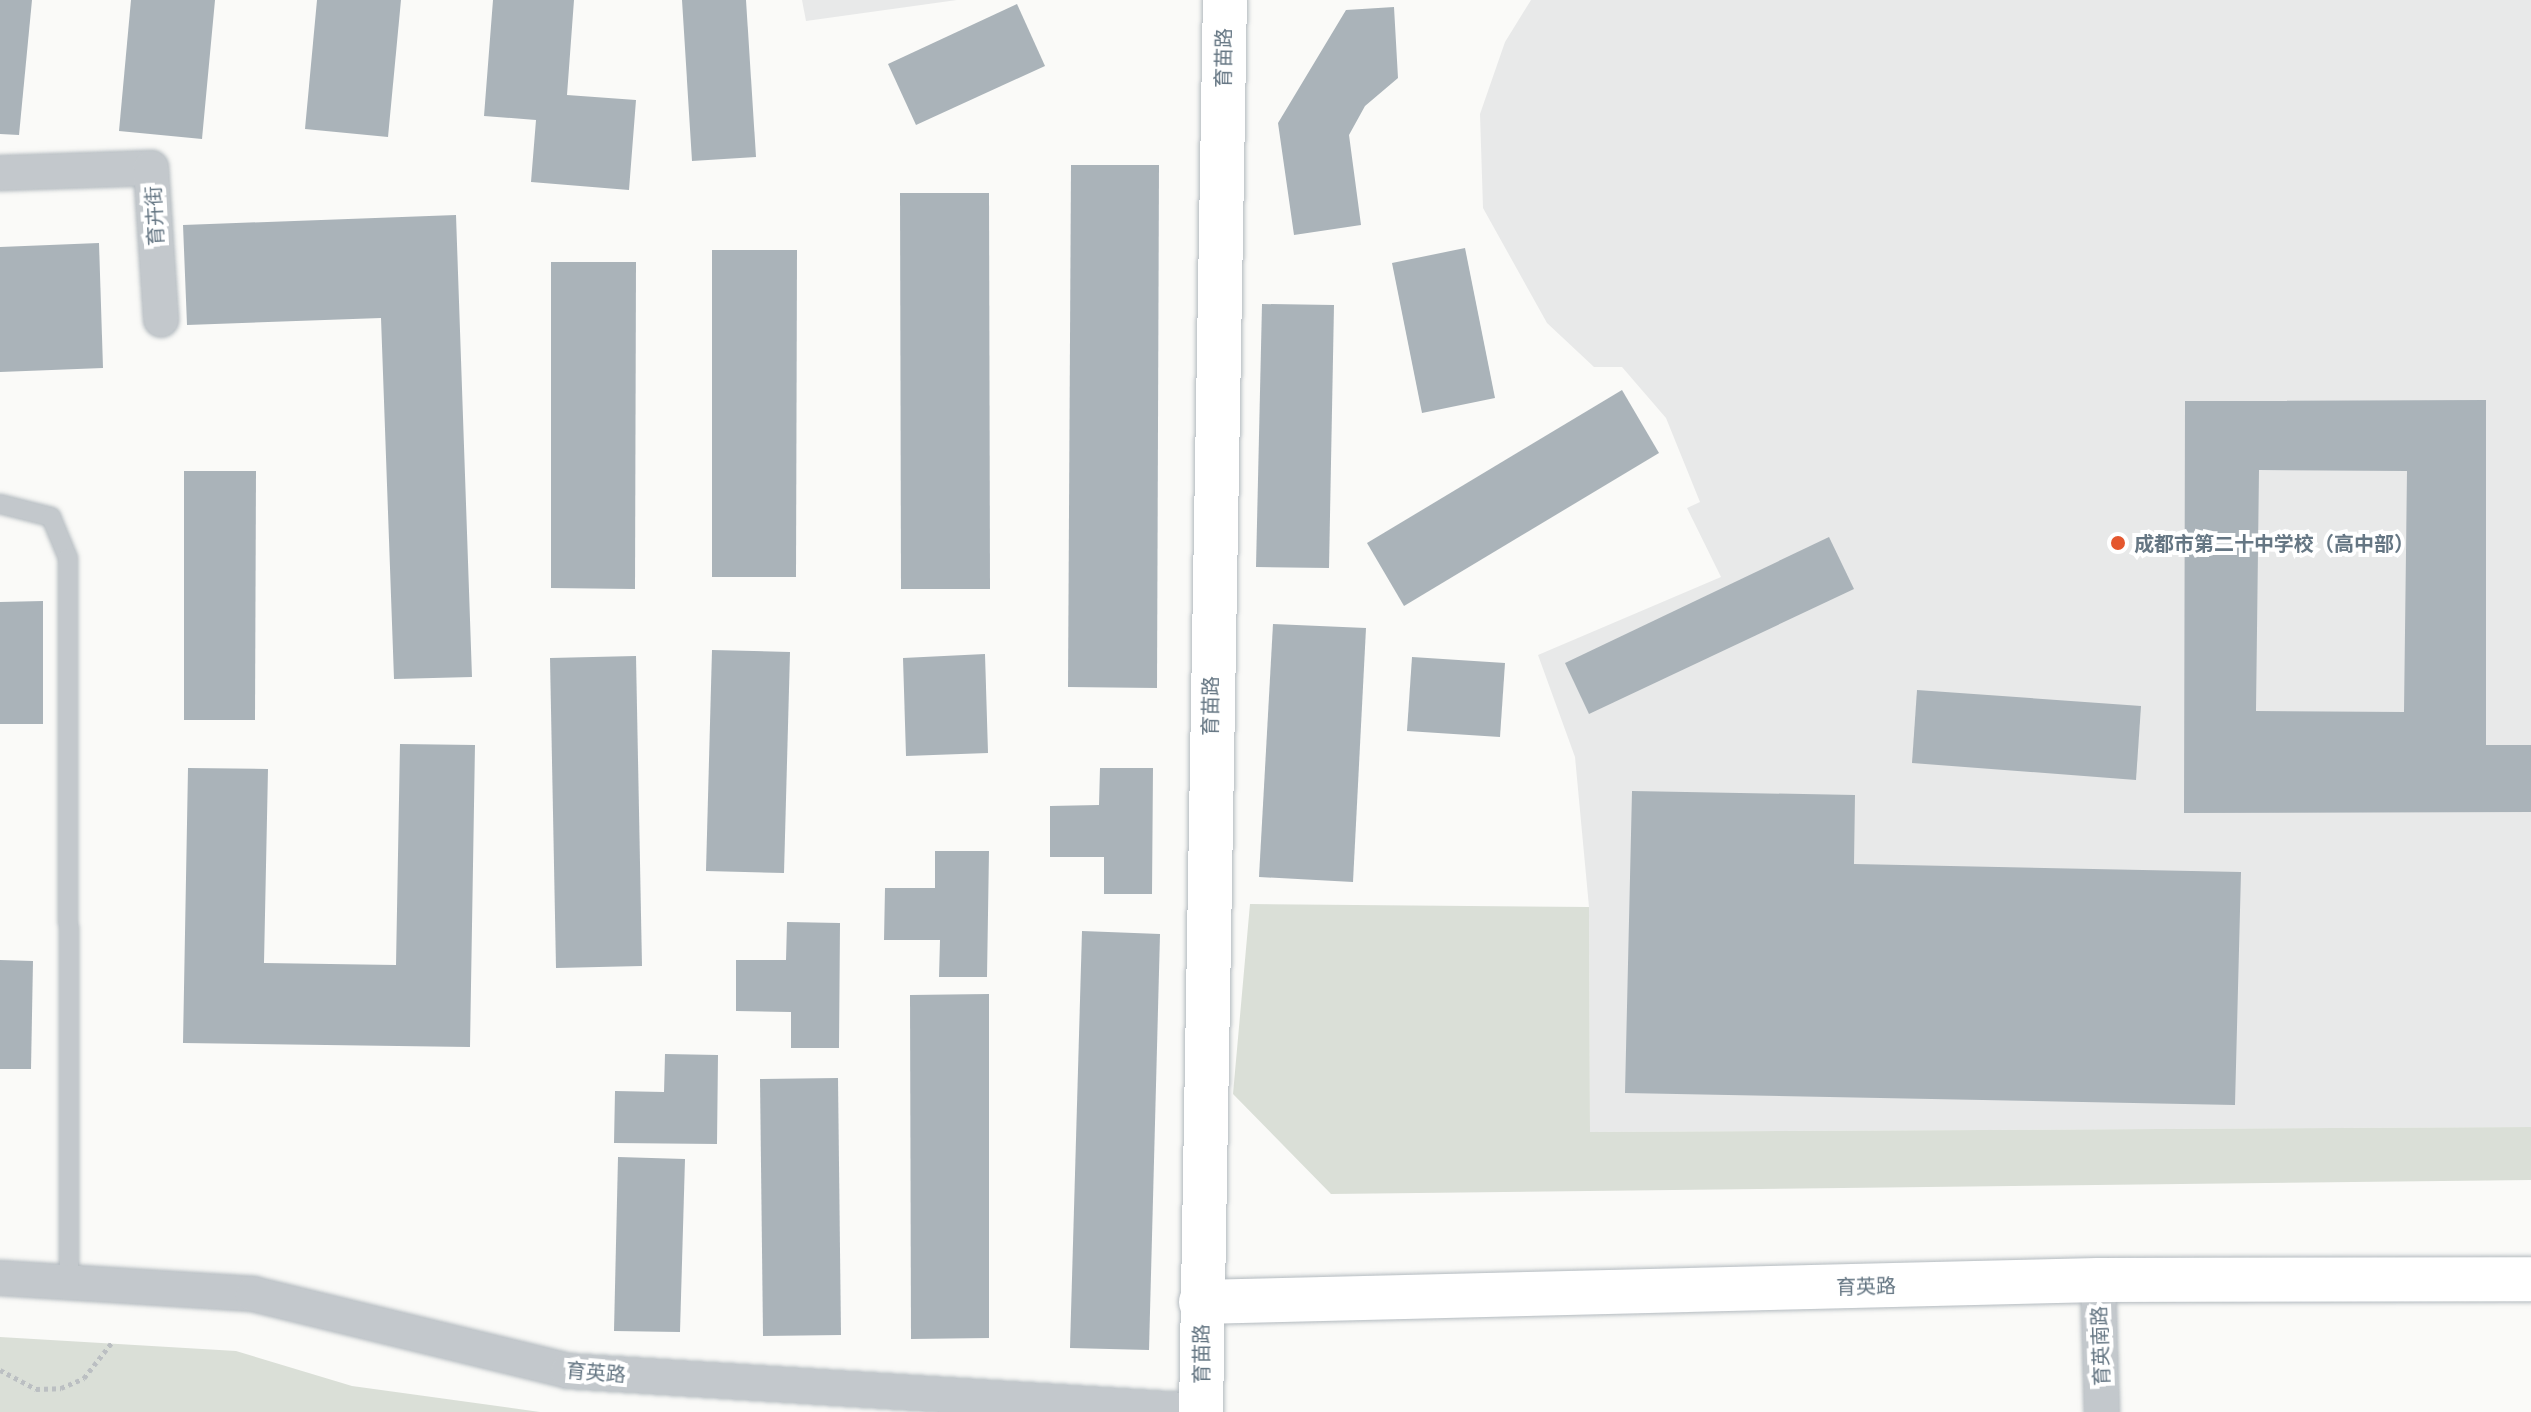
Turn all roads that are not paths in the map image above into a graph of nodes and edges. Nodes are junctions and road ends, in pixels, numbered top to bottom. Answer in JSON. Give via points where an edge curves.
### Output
{"nodes":[{"id":1,"x":1225,"y":0,"type":"edge"},
{"id":2,"x":0,"y":173,"type":"edge"},
{"id":3,"x":161,"y":320,"type":"dead end"},
{"id":4,"x":0,"y":504,"type":"edge"},
{"id":5,"x":0,"y":1278,"type":"edge"},
{"id":6,"x":2531,"y":1279,"type":"edge"},
{"id":7,"x":2098,"y":1280,"type":"junction"},
{"id":8,"x":69,"y":1285,"type":"junction"},
{"id":9,"x":1201,"y":1302,"type":"junction"},
{"id":10,"x":1201,"y":1412,"type":"edge"},
{"id":11,"x":2102,"y":1412,"type":"edge"}],
"edges":[{"from":1,"to":9,"type":"street","name":"育苗路"},
{"from":2,"to":3,"type":"street","name":"育卉街","via":[[151,168]]},
{"from":4,"to":8,"type":"lane","via":[[51,517],[68,558]]},
{"from":5,"to":8,"type":"street","name":"育英路"},
{"from":6,"to":7,"type":"street","name":"育英路"},
{"from":7,"to":9,"type":"street","name":"育英路"},
{"from":7,"to":11,"type":"street","name":"育英南路"},
{"from":8,"to":10,"type":"street","name":"育英路","via":[[253,1294],[568,1371]]},
{"from":9,"to":10,"type":"street","name":"育苗路"}]}
